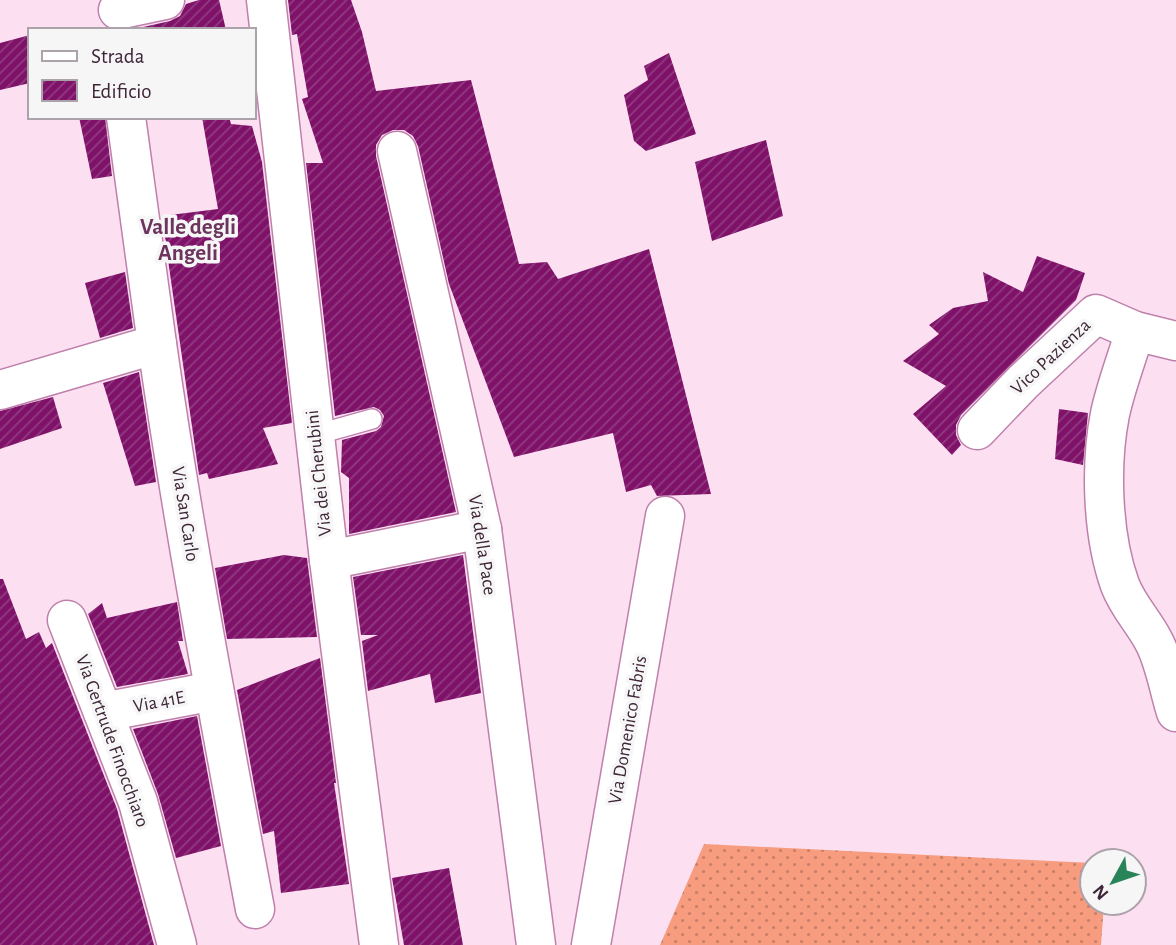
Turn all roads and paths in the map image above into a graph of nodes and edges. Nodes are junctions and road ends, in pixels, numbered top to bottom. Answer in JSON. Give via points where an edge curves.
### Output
{"nodes":[{"id":1,"x":165,"y":0,"type":"edge"},
{"id":2,"x":266,"y":0,"type":"edge"},
{"id":3,"x":118,"y":13,"type":"edge"},
{"id":4,"x":125,"y":119,"type":"edge"},
{"id":5,"x":397,"y":151,"type":"dead end"},
{"id":6,"x":1135,"y":331,"type":"junction"},
{"id":7,"x":1176,"y":341,"type":"edge"},
{"id":8,"x":157,"y":344,"type":"junction"},
{"id":9,"x":0,"y":390,"type":"edge"},
{"id":10,"x":372,"y":419,"type":"dead end"},
{"id":11,"x":977,"y":430,"type":"dead end"},
{"id":12,"x":315,"y":435,"type":"junction"},
{"id":13,"x":665,"y":516,"type":"dead end"},
{"id":14,"x":482,"y":529,"type":"junction"},
{"id":15,"x":329,"y":560,"type":"junction"},
{"id":16,"x":67,"y":620,"type":"dead end"},
{"id":17,"x":214,"y":691,"type":"junction"},
{"id":18,"x":103,"y":712,"type":"junction"},
{"id":19,"x":1176,"y":712,"type":"edge"},
{"id":20,"x":255,"y":909,"type":"dead end"},
{"id":21,"x":177,"y":945,"type":"edge"},
{"id":22,"x":379,"y":945,"type":"edge"},
{"id":23,"x":536,"y":945,"type":"edge"},
{"id":24,"x":591,"y":945,"type":"edge"}],
"edges":[{"from":1,"to":3,"type":"street"},
{"from":2,"to":12,"type":"street","name":"Via dei Cherubini"},
{"from":4,"to":8,"type":"street","name":"Via San Carlo"},
{"from":5,"to":14,"type":"street","name":"Via della Pace"},
{"from":6,"to":7,"type":"street","name":"Vico Pazienza"},
{"from":6,"to":11,"type":"street","name":"Vico Pazienza","via":[[1096,314]]},
{"from":6,"to":19,"type":"street","via":[[1110,414],[1105,495],[1120,584],[1154,641]]},
{"from":8,"to":9,"type":"street"},
{"from":8,"to":17,"type":"street","name":"Via San Carlo"},
{"from":10,"to":12,"type":"lane"},
{"from":12,"to":15,"type":"street","name":"Via dei Cherubini"},
{"from":13,"to":24,"type":"street","name":"Via Domenico Fabris"},
{"from":14,"to":15,"type":"street"},
{"from":14,"to":23,"type":"street","name":"Via della Pace"},
{"from":15,"to":22,"type":"street","name":"Via dei Cherubini"},
{"from":16,"to":18,"type":"street","name":"Via Gertrude Finocchiaro"},
{"from":17,"to":18,"type":"street","name":"Via 41E"},
{"from":17,"to":20,"type":"street","name":"Via San Carlo"},
{"from":18,"to":21,"type":"street","name":"Via Gertrude Finocchiaro","via":[[138,802]]}]}
